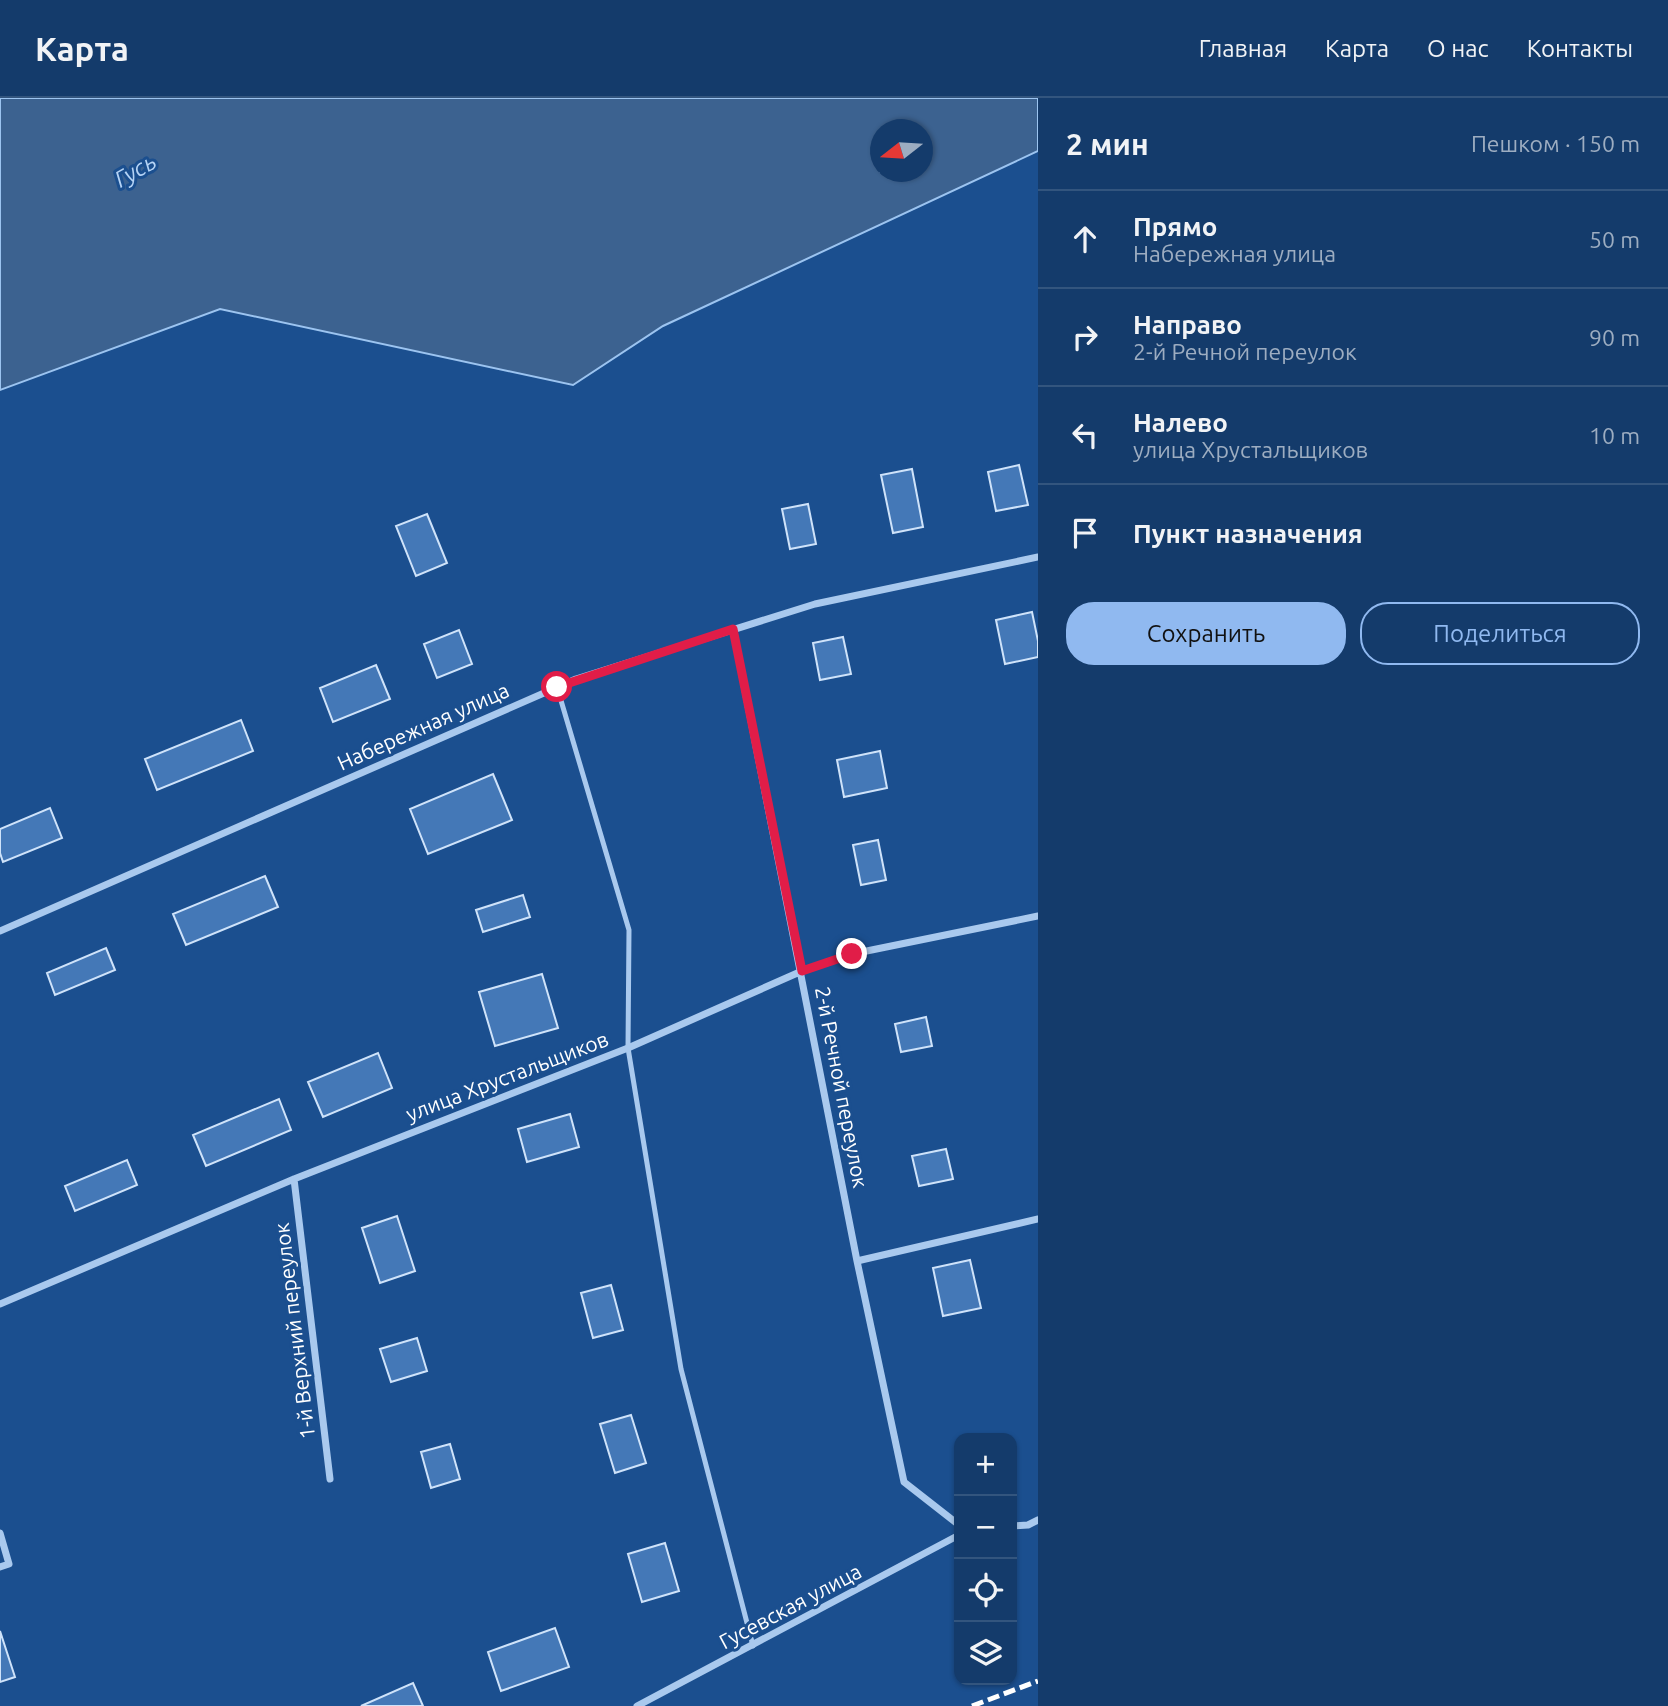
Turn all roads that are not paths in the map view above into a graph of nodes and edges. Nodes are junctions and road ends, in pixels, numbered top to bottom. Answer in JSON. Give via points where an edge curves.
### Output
{"nodes":[{"id":1,"x":1038,"y":557,"type":"edge"},
{"id":2,"x":733,"y":629,"type":"junction"},
{"id":3,"x":557,"y":687,"type":"junction"},
{"id":4,"x":1038,"y":916,"type":"edge"},
{"id":5,"x":0,"y":931,"type":"edge"},
{"id":6,"x":802,"y":971,"type":"junction"},
{"id":7,"x":628,"y":1048,"type":"junction"},
{"id":8,"x":294,"y":1179,"type":"junction"},
{"id":9,"x":1038,"y":1219,"type":"edge"},
{"id":10,"x":857,"y":1261,"type":"junction"},
{"id":11,"x":0,"y":1304,"type":"edge"},
{"id":12,"x":330,"y":1479,"type":"dead end"},
{"id":13,"x":1038,"y":1520,"type":"edge"},
{"id":14,"x":954,"y":1521,"type":"edge"},
{"id":15,"x":1017,"y":1525,"type":"edge"},
{"id":16,"x":0,"y":1533,"type":"edge"},
{"id":17,"x":954,"y":1538,"type":"edge"},
{"id":18,"x":0,"y":1567,"type":"edge"},
{"id":19,"x":753,"y":1646,"type":"junction"},
{"id":20,"x":637,"y":1706,"type":"edge"}],
"edges":[{"from":1,"to":2,"type":"street","name":"Набережная улица","via":[[815,604]]},
{"from":2,"to":3,"type":"street","name":"Набережная улица"},
{"from":2,"to":6,"type":"street","name":"2-й Речной переулок"},
{"from":3,"to":5,"type":"street","name":"Набережная улица"},
{"from":3,"to":7,"type":"lane","via":[[629,930]]},
{"from":4,"to":6,"type":"street","name":"улица Хрустальщиков","via":[[852,954]]},
{"from":6,"to":7,"type":"street","name":"улица Хрустальщиков"},
{"from":6,"to":10,"type":"street","name":"2-й Речной переулок"},
{"from":7,"to":8,"type":"street","name":"улица Хрустальщиков"},
{"from":7,"to":19,"type":"lane","via":[[681,1369]]},
{"from":8,"to":11,"type":"street","name":"улица Хрустальщиков"},
{"from":8,"to":12,"type":"street","name":"1-й Верхний переулок"},
{"from":9,"to":10,"type":"street"},
{"from":10,"to":14,"type":"street","name":"2-й Речной переулок","via":[[904,1482]]},
{"from":13,"to":15,"type":"street"},
{"from":16,"to":18,"type":"street","via":[[9,1564]]},
{"from":17,"to":19,"type":"street","name":"Гусевская улица"},
{"from":19,"to":20,"type":"street","name":"Гусевская улица"}]}
